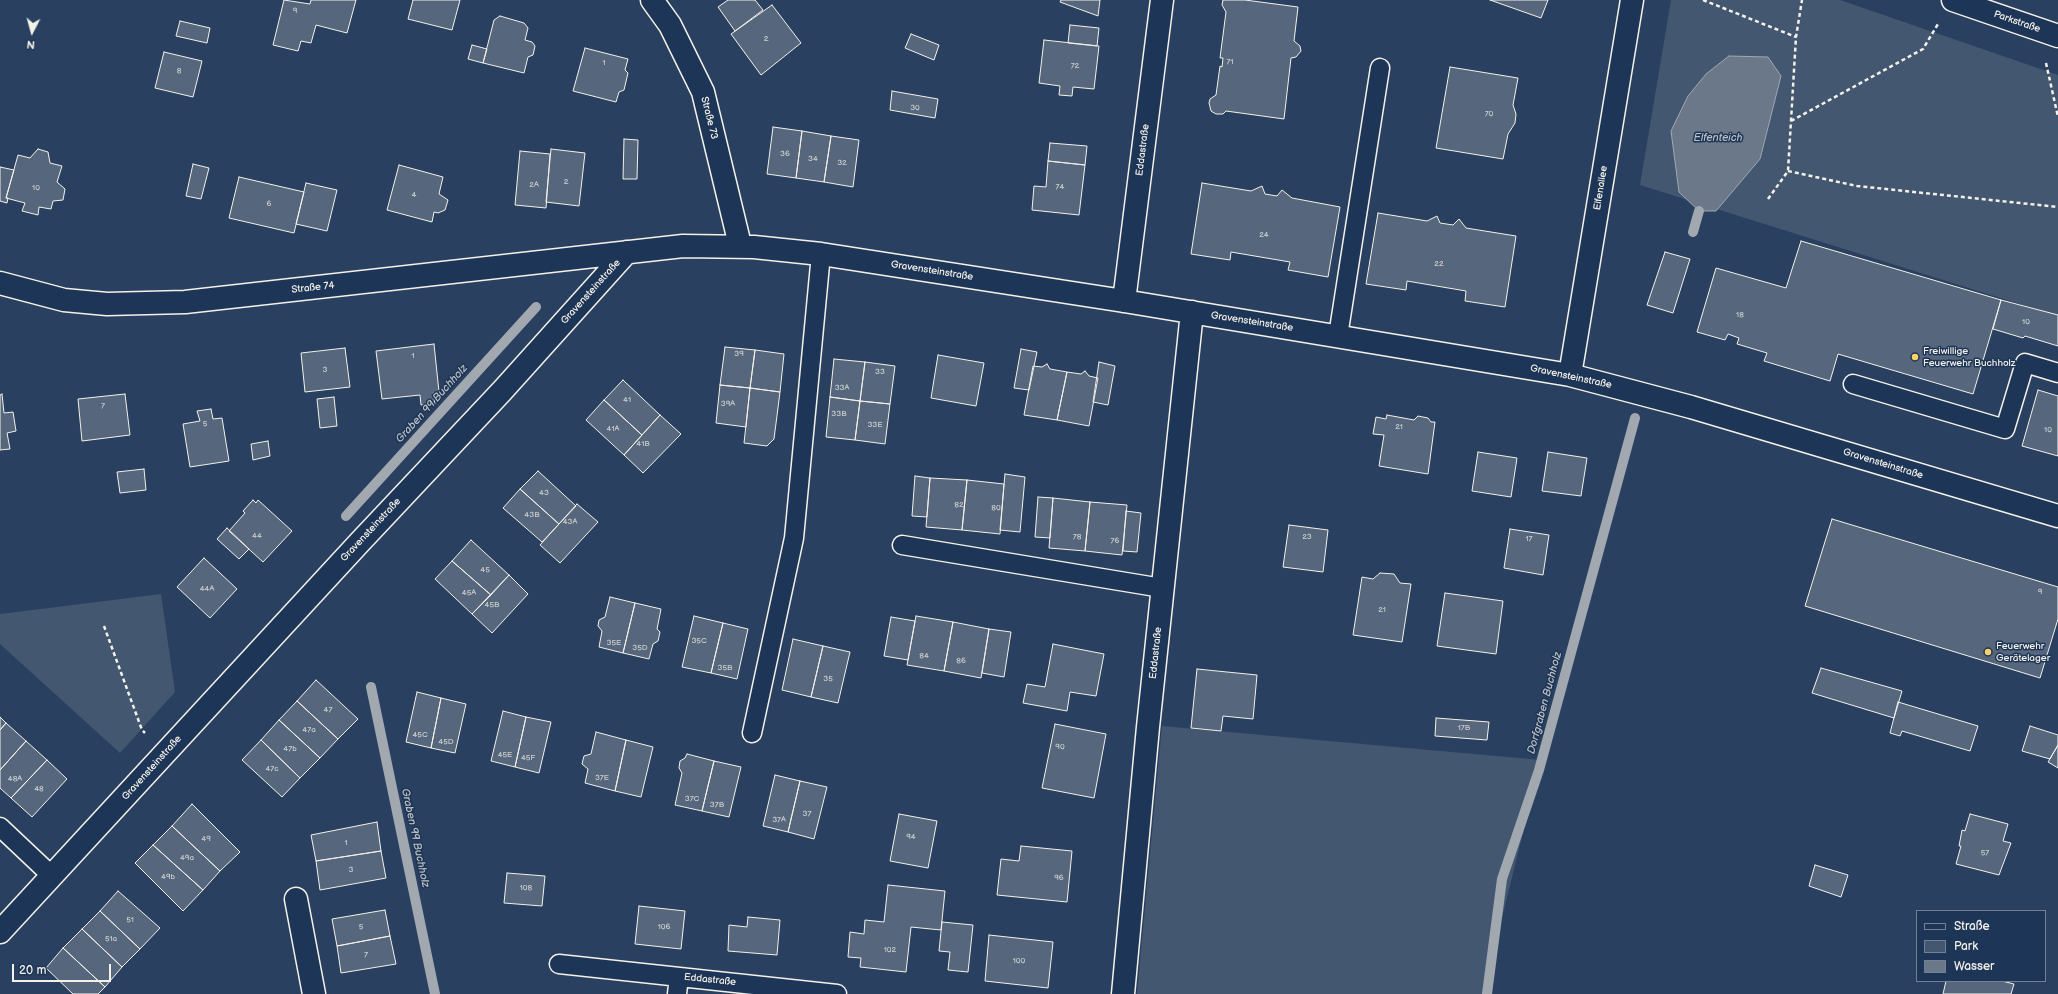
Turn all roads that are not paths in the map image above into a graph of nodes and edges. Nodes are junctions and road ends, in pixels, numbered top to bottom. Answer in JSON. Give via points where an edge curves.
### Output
{"nodes":[{"id":1,"x":652,"y":0,"type":"edge"},
{"id":2,"x":1162,"y":0,"type":"edge"},
{"id":3,"x":1632,"y":0,"type":"edge"},
{"id":4,"x":1953,"y":0,"type":"edge"},
{"id":5,"x":2058,"y":36,"type":"edge"},
{"id":6,"x":1380,"y":68,"type":"dead end"},
{"id":7,"x":740,"y":245,"type":"junction"},
{"id":8,"x":627,"y":252,"type":"junction"},
{"id":9,"x":820,"y":254,"type":"junction"},
{"id":10,"x":0,"y":283,"type":"edge"},
{"id":11,"x":1124,"y":301,"type":"junction"},
{"id":12,"x":1192,"y":312,"type":"junction"},
{"id":13,"x":1338,"y":336,"type":"junction"},
{"id":14,"x":2058,"y":373,"type":"edge"},
{"id":15,"x":1570,"y":375,"type":"junction"},
{"id":16,"x":1853,"y":384,"type":"dead end"},
{"id":17,"x":2058,"y":516,"type":"edge"},
{"id":18,"x":902,"y":545,"type":"dead end"},
{"id":19,"x":1162,"y":588,"type":"junction"},
{"id":20,"x":752,"y":733,"type":"dead end"},
{"id":21,"x":0,"y":827,"type":"edge"},
{"id":22,"x":52,"y":876,"type":"junction"},
{"id":23,"x":296,"y":899,"type":"dead end"},
{"id":24,"x":0,"y":932,"type":"edge"},
{"id":25,"x":559,"y":964,"type":"dead end"},
{"id":26,"x":678,"y":985,"type":"edge"},
{"id":27,"x":314,"y":994,"type":"edge"},
{"id":28,"x":837,"y":994,"type":"edge"},
{"id":29,"x":1123,"y":994,"type":"edge"}],
"edges":[{"from":1,"to":7,"type":"street","name":"Straße 73","via":[[670,25],[703,92]]},
{"from":2,"to":11,"type":"street","name":"Eddastraße"},
{"from":3,"to":15,"type":"street","name":"Elfenallee"},
{"from":4,"to":5,"type":"street","name":"Parkstraße"},
{"from":6,"to":13,"type":"lane"},
{"from":7,"to":8,"type":"street","name":"Gravensteinstraße","via":[[683,246]]},
{"from":7,"to":9,"type":"street","name":"Gravensteinstraße"},
{"from":8,"to":10,"type":"street","name":"Straße 74","via":[[185,302],[100,304],[64,300]]},
{"from":8,"to":22,"type":"street","name":"Gravensteinstraße","via":[[502,391]]},
{"from":9,"to":11,"type":"street","name":"Gravensteinstraße"},
{"from":9,"to":20,"type":"lane","via":[[794,538]]},
{"from":11,"to":12,"type":"street","name":"Gravensteinstraße"},
{"from":12,"to":13,"type":"street","name":"Gravensteinstraße"},
{"from":12,"to":19,"type":"street","name":"Eddastraße"},
{"from":13,"to":15,"type":"street","name":"Gravensteinstraße"},
{"from":14,"to":16,"type":"lane","via":[[2025,363],[2005,429]]},
{"from":15,"to":17,"type":"street","name":"Gravensteinstraße","via":[[1691,407]]},
{"from":18,"to":19,"type":"lane"},
{"from":19,"to":29,"type":"street","name":"Eddastraße"},
{"from":21,"to":22,"type":"lane"},
{"from":22,"to":24,"type":"street","name":"Gravensteinstraße"},
{"from":23,"to":27,"type":"street"},
{"from":25,"to":26,"type":"lane","name":"Eddastraße"},
{"from":26,"to":28,"type":"lane","name":"Eddastraße"}]}
